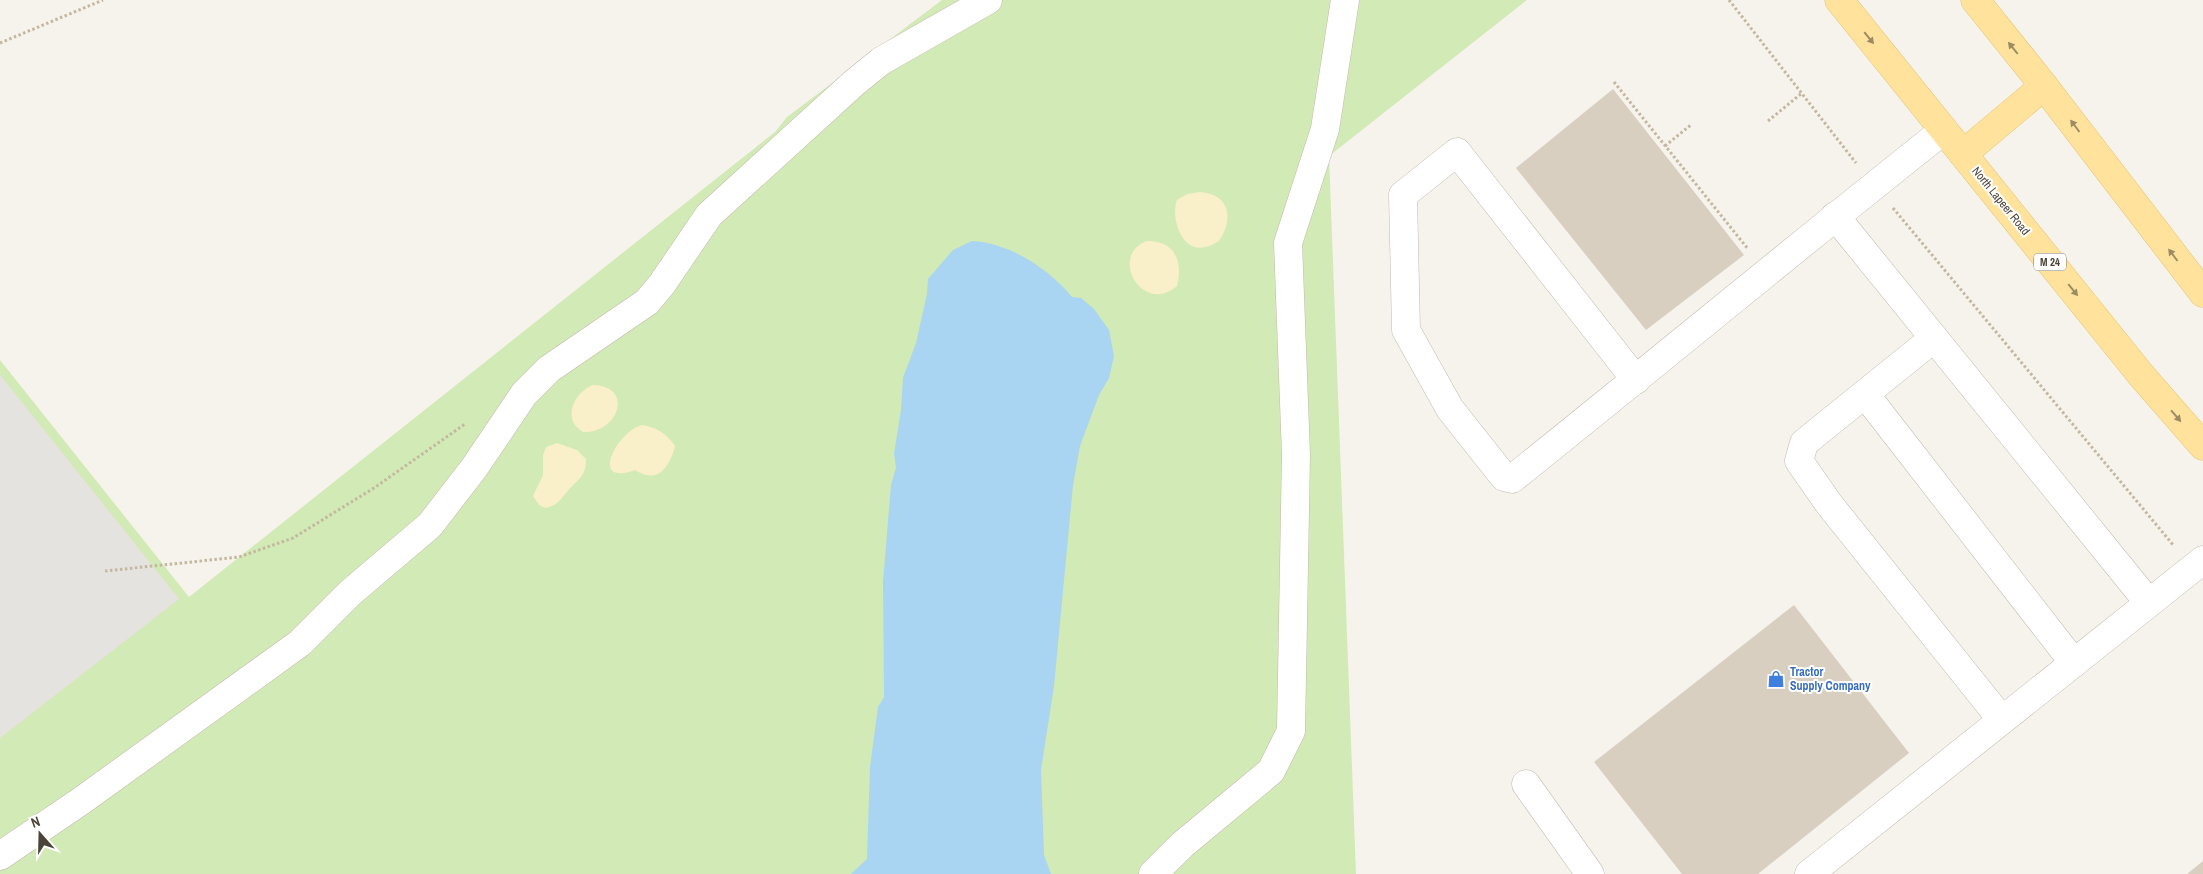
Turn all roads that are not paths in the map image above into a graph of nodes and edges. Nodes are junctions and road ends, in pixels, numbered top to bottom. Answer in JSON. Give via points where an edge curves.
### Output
{"nodes":[{"id":1,"x":988,"y":0,"type":"edge"},
{"id":2,"x":1345,"y":0,"type":"edge"},
{"id":3,"x":1839,"y":0,"type":"edge"},
{"id":4,"x":1975,"y":0,"type":"edge"},
{"id":5,"x":2044,"y":86,"type":"junction"},
{"id":6,"x":1944,"y":130,"type":"junction"},
{"id":7,"x":1963,"y":154,"type":"junction"},
{"id":8,"x":1835,"y":216,"type":"junction"},
{"id":9,"x":2203,"y":293,"type":"edge"},
{"id":10,"x":1934,"y":338,"type":"junction"},
{"id":11,"x":1636,"y":380,"type":"junction"},
{"id":12,"x":1865,"y":394,"type":"junction"},
{"id":13,"x":2203,"y":446,"type":"edge"},
{"id":14,"x":2198,"y":564,"type":"edge"},
{"id":15,"x":2149,"y":603,"type":"junction"},
{"id":16,"x":2074,"y":663,"type":"junction"},
{"id":17,"x":2002,"y":720,"type":"junction"},
{"id":18,"x":1526,"y":784,"type":"dead end"},
{"id":19,"x":0,"y":856,"type":"edge"},
{"id":20,"x":1153,"y":874,"type":"edge"},
{"id":21,"x":1590,"y":874,"type":"edge"},
{"id":22,"x":1809,"y":874,"type":"edge"}],
"edges":[{"from":1,"to":19,"type":"lane","via":[[881,61],[709,215],[646,302],[549,368],[524,394],[474,468],[430,525],[350,593],[300,643]]},
{"from":2,"to":20,"type":"lane","via":[[1325,130],[1288,243],[1296,455],[1291,731],[1271,772],[1182,845]]},
{"from":3,"to":6,"type":"main road","name":"North Lapeer Road","number":"M 24","one_way":true},
{"from":5,"to":4,"type":"main road","one_way":true},
{"from":5,"to":7,"type":"main road"},
{"from":9,"to":5,"type":"main road","one_way":true},
{"from":6,"to":7,"type":"main road","name":"North Lapeer Road","number":"M 24"},
{"from":6,"to":8,"type":"lane"},
{"from":7,"to":13,"type":"main road","name":"North Lapeer Road","number":"M 24","one_way":true,"via":[[2141,375]]},
{"from":8,"to":10,"type":"lane"},
{"from":8,"to":11,"type":"lane"},
{"from":10,"to":12,"type":"lane"},
{"from":10,"to":15,"type":"lane"},
{"from":11,"to":11,"type":"lane","via":[[1512,479],[1504,477],[1450,409],[1406,330],[1403,195],[1457,152]]},
{"from":12,"to":16,"type":"lane"},
{"from":12,"to":17,"type":"lane","via":[[1804,443],[1799,461],[1829,504]]},
{"from":14,"to":15,"type":"lane"},
{"from":15,"to":16,"type":"lane"},
{"from":16,"to":17,"type":"lane"},
{"from":17,"to":22,"type":"lane"},
{"from":18,"to":21,"type":"lane"}]}
